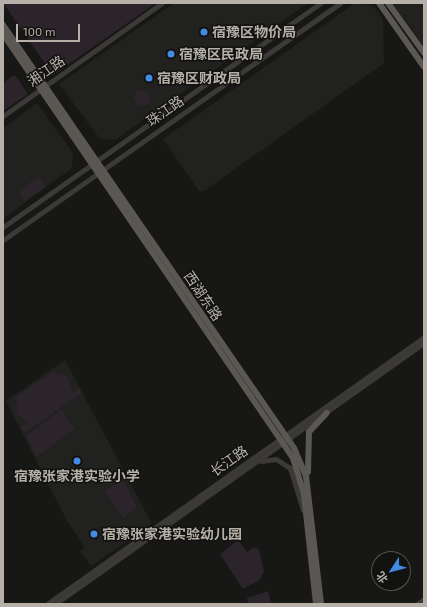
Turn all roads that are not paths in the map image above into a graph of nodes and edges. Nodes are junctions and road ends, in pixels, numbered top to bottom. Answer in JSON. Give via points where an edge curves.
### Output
{"nodes":[{"id":1,"x":162,"y":3,"type":"edge"},
{"id":2,"x":321,"y":3,"type":"edge"},
{"id":3,"x":340,"y":3,"type":"edge"},
{"id":4,"x":379,"y":3,"type":"edge"},
{"id":5,"x":388,"y":3,"type":"edge"},
{"id":6,"x":3,"y":25,"type":"edge"},
{"id":7,"x":3,"y":34,"type":"edge"},
{"id":8,"x":424,"y":53,"type":"edge"},
{"id":9,"x":424,"y":67,"type":"edge"},
{"id":10,"x":42,"y":88,"type":"junction"},
{"id":11,"x":3,"y":116,"type":"edge"},
{"id":12,"x":94,"y":163,"type":"junction"},
{"id":13,"x":100,"y":171,"type":"junction"},
{"id":14,"x":3,"y":227,"type":"edge"},
{"id":15,"x":3,"y":240,"type":"edge"},
{"id":16,"x":424,"y":337,"type":"edge"},
{"id":17,"x":424,"y":343,"type":"edge"},
{"id":18,"x":327,"y":413,"type":"junction"},
{"id":19,"x":285,"y":439,"type":"junction"},
{"id":20,"x":244,"y":471,"type":"junction"},
{"id":21,"x":312,"y":512,"type":"junction"},
{"id":22,"x":307,"y":524,"type":"junction"},
{"id":23,"x":424,"y":599,"type":"edge"},
{"id":24,"x":47,"y":604,"type":"edge"},
{"id":25,"x":55,"y":604,"type":"edge"},
{"id":26,"x":316,"y":604,"type":"edge"},
{"id":27,"x":321,"y":604,"type":"edge"},
{"id":28,"x":417,"y":604,"type":"edge"}],
"edges":[{"from":1,"to":10,"type":"street","name":"湘江路"},
{"from":2,"to":12,"type":"street","name":"珠江路"},
{"from":3,"to":13,"type":"street","name":"珠江路"},
{"from":4,"to":9,"type":"main road"},
{"from":5,"to":8,"type":"main road"},
{"from":6,"to":10,"type":"main road","name":"西湖东路"},
{"from":7,"to":10,"type":"main road","name":"西湖东路"},
{"from":10,"to":11,"type":"street","name":"湘江路"},
{"from":10,"to":12,"type":"main road","name":"西湖东路"},
{"from":12,"to":13,"type":"main road","name":"西湖东路"},
{"from":12,"to":14,"type":"street","name":"珠江路"},
{"from":13,"to":15,"type":"street","name":"珠江路"},
{"from":13,"to":19,"type":"main road","name":"西湖东路"},
{"from":16,"to":19,"type":"street","name":"长江路"},
{"from":17,"to":18,"type":"street","name":"长江路"},
{"from":18,"to":19,"type":"street","name":"长江路"},
{"from":18,"to":21,"type":"main road","via":[[312,428],[307,439]]},
{"from":19,"to":20,"type":"street","name":"长江路"},
{"from":19,"to":21,"type":"main road","name":"西湖东路","via":[[304,467]]},
{"from":19,"to":22,"type":"main road","name":"西湖东路","via":[[300,473]]},
{"from":19,"to":24,"type":"street","name":"长江路"},
{"from":20,"to":22,"type":"street","via":[[269,458],[284,461],[294,474]]},
{"from":20,"to":25,"type":"street","name":"长江路"},
{"from":21,"to":27,"type":"main road","name":"西湖东路"},
{"from":22,"to":26,"type":"main road","name":"西湖东路"},
{"from":23,"to":28,"type":"street"}]}
